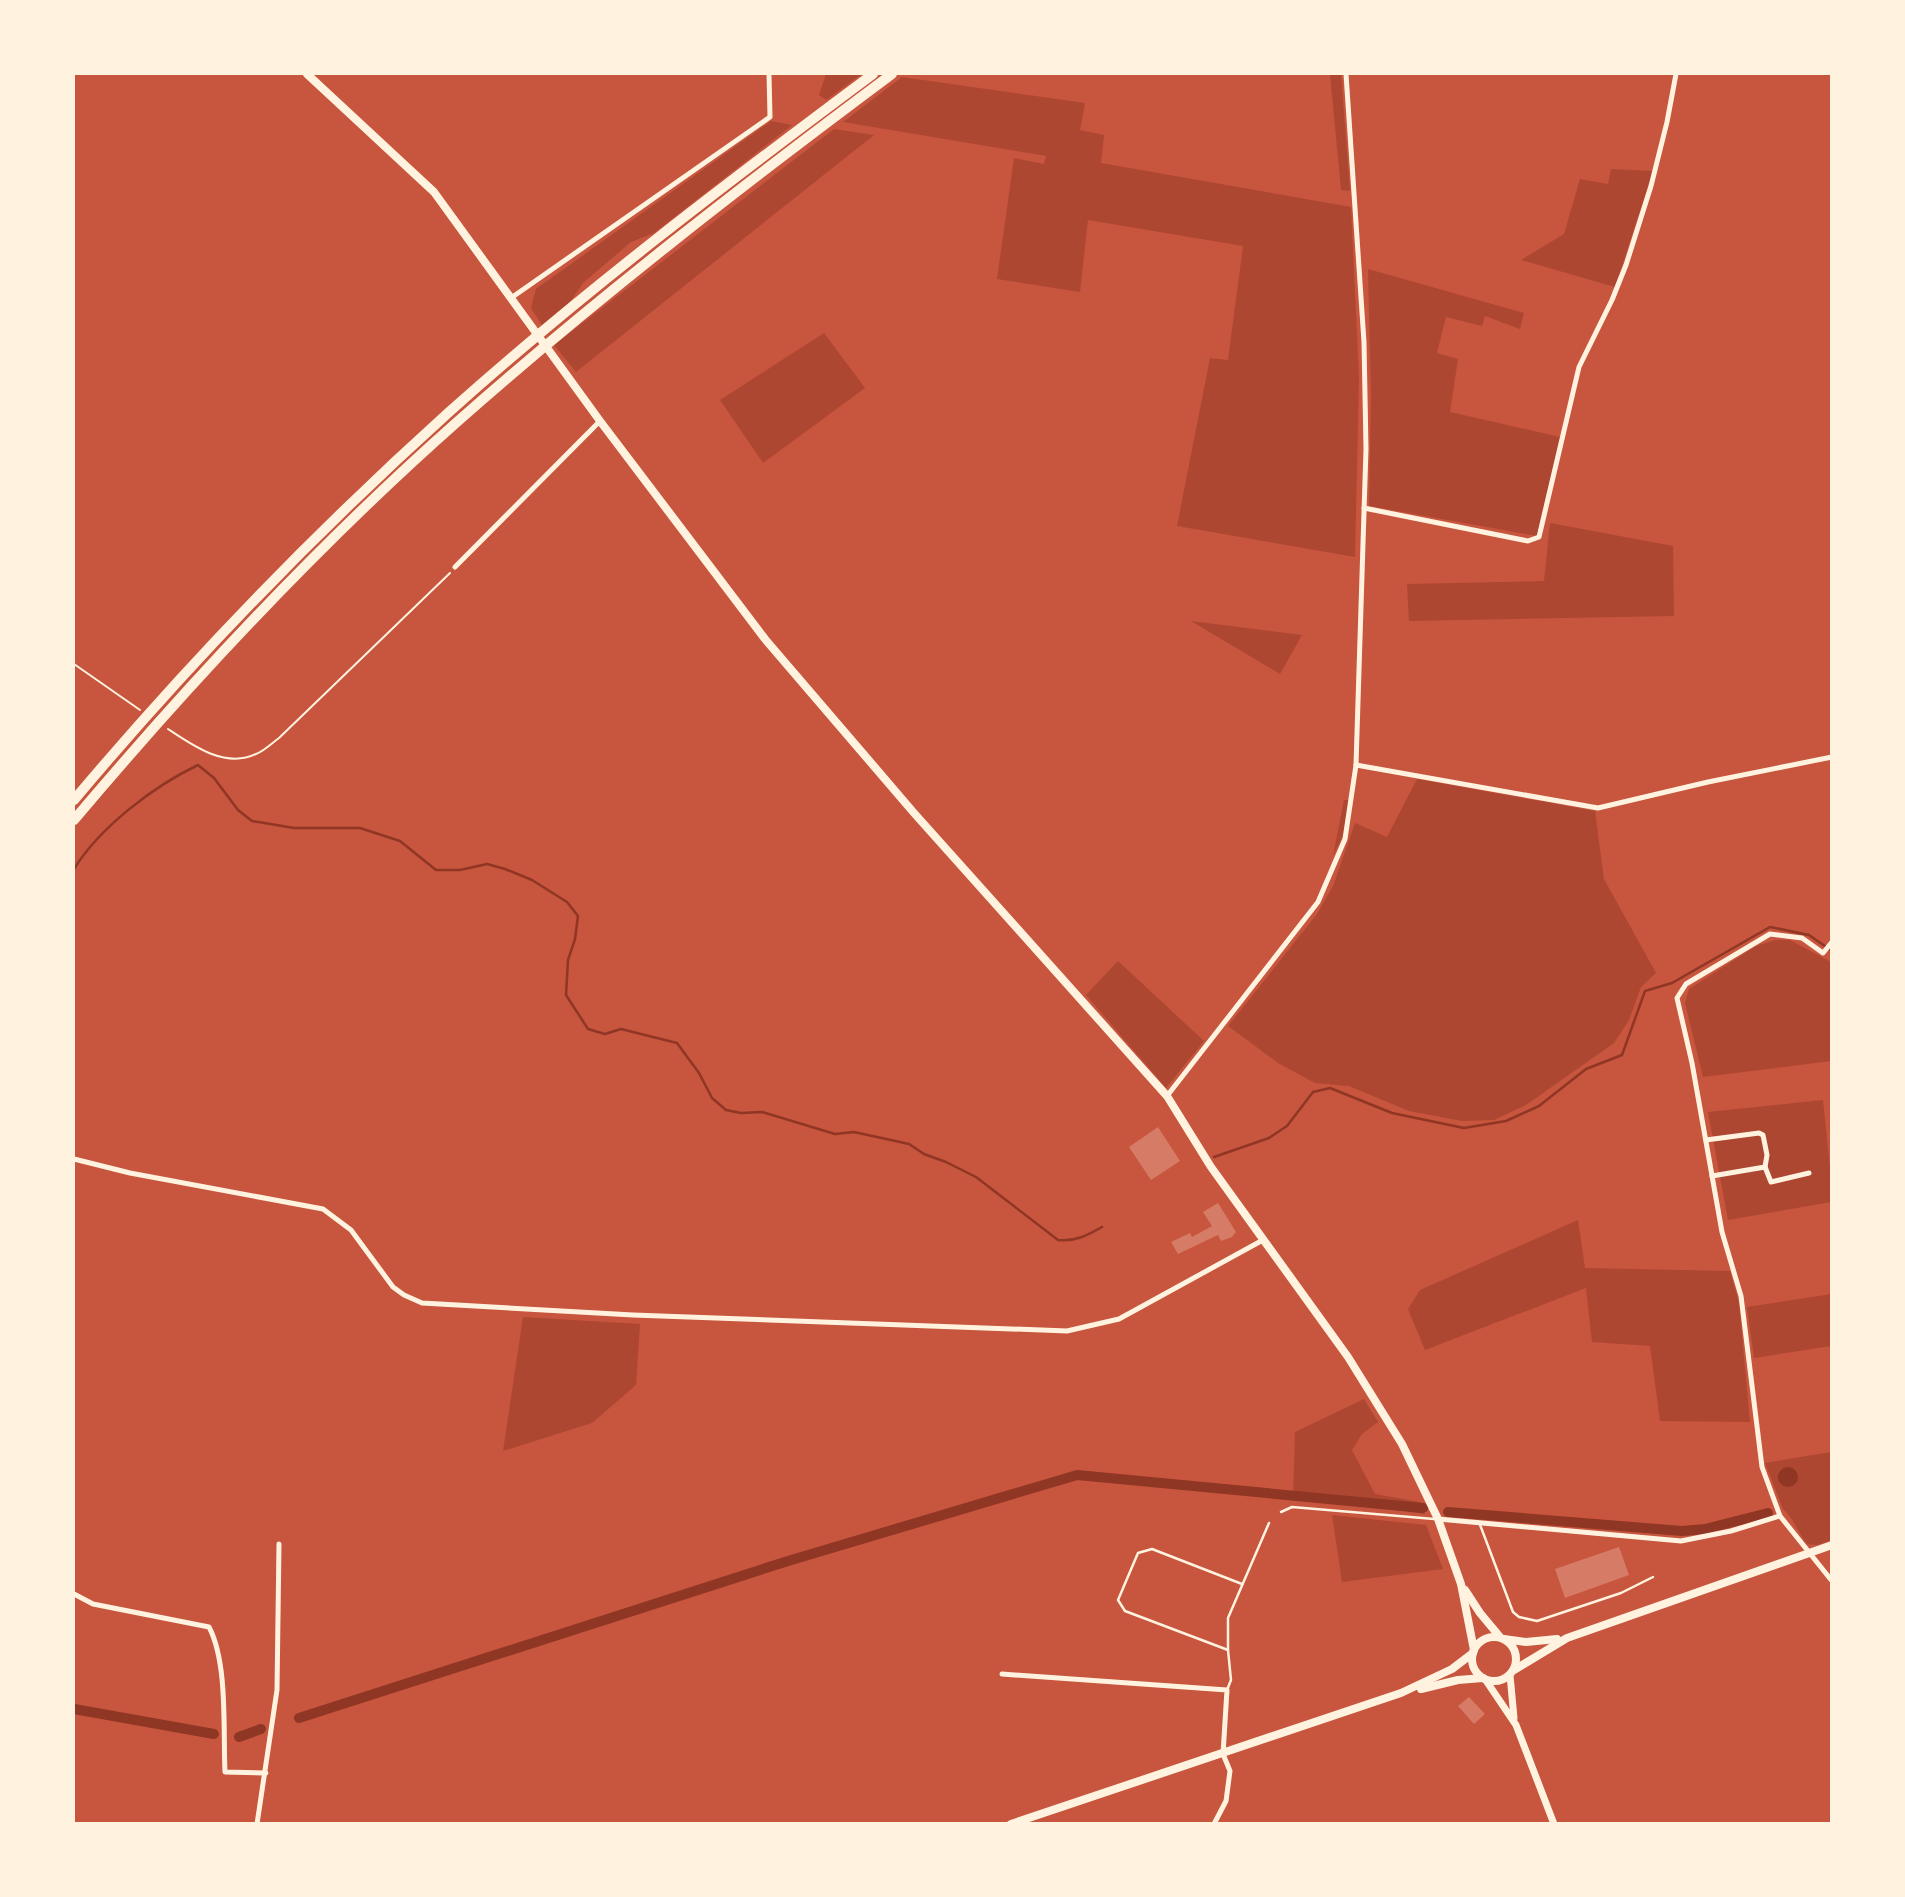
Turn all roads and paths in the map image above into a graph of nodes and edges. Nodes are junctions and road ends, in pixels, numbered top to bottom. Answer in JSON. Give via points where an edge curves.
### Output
{"nodes":[{"id":1,"x":306,"y":74,"type":"edge"},
{"id":2,"x":769,"y":74,"type":"edge"},
{"id":3,"x":873,"y":74,"type":"edge"},
{"id":4,"x":892,"y":74,"type":"edge"},
{"id":5,"x":1346,"y":74,"type":"edge"},
{"id":6,"x":1676,"y":74,"type":"edge"},
{"id":7,"x":511,"y":298,"type":"junction"},
{"id":8,"x":600,"y":421,"type":"junction"},
{"id":9,"x":1364,"y":508,"type":"junction"},
{"id":10,"x":455,"y":567,"type":"joint"},
{"id":11,"x":74,"y":664,"type":"edge"},
{"id":12,"x":142,"y":711,"type":"dead end"},
{"id":13,"x":165,"y":727,"type":"dead end"},
{"id":14,"x":1832,"y":757,"type":"edge"},
{"id":15,"x":1356,"y":765,"type":"junction"},
{"id":16,"x":74,"y":800,"type":"edge"},
{"id":17,"x":74,"y":820,"type":"edge"},
{"id":18,"x":1832,"y":942,"type":"edge"},
{"id":19,"x":1167,"y":1096,"type":"junction"},
{"id":20,"x":1706,"y":1140,"type":"junction"},
{"id":21,"x":74,"y":1159,"type":"edge"},
{"id":22,"x":1765,"y":1167,"type":"junction"},
{"id":23,"x":1810,"y":1173,"type":"dead end"},
{"id":24,"x":1712,"y":1176,"type":"junction"},
{"id":25,"x":1263,"y":1240,"type":"junction"},
{"id":26,"x":1282,"y":1512,"type":"dead end"},
{"id":27,"x":1780,"y":1516,"type":"junction"},
{"id":28,"x":1438,"y":1519,"type":"junction"},
{"id":29,"x":1479,"y":1522,"type":"junction"},
{"id":30,"x":1269,"y":1523,"type":"dead end"},
{"id":31,"x":279,"y":1544,"type":"dead end"},
{"id":32,"x":1832,"y":1545,"type":"edge"},
{"id":33,"x":1809,"y":1553,"type":"junction"},
{"id":34,"x":1653,"y":1577,"type":"dead end"},
{"id":35,"x":1832,"y":1581,"type":"edge"},
{"id":36,"x":1242,"y":1584,"type":"junction"},
{"id":37,"x":1461,"y":1584,"type":"junction"},
{"id":38,"x":74,"y":1594,"type":"edge"},
{"id":39,"x":1567,"y":1637,"type":"junction"},
{"id":40,"x":1502,"y":1638,"type":"junction"},
{"id":41,"x":1228,"y":1650,"type":"junction"},
{"id":42,"x":1474,"y":1651,"type":"junction"},
{"id":43,"x":1512,"y":1672,"type":"junction"},
{"id":44,"x":1002,"y":1674,"type":"dead end"},
{"id":45,"x":1484,"y":1678,"type":"junction"},
{"id":46,"x":1227,"y":1690,"type":"junction"},
{"id":47,"x":1402,"y":1693,"type":"junction"},
{"id":48,"x":1516,"y":1725,"type":"junction"},
{"id":49,"x":1223,"y":1754,"type":"junction"},
{"id":50,"x":266,"y":1773,"type":"junction"},
{"id":51,"x":1042,"y":1813,"type":"junction"},
{"id":52,"x":257,"y":1824,"type":"edge"},
{"id":53,"x":1011,"y":1824,"type":"edge"},
{"id":54,"x":1040,"y":1824,"type":"edge"},
{"id":55,"x":1214,"y":1824,"type":"edge"},
{"id":56,"x":1555,"y":1824,"type":"edge"}],
"edges":[{"from":1,"to":7,"type":"main road","via":[[434,191]]},
{"from":2,"to":7,"type":"street","via":[[770,117]]},
{"from":3,"to":16,"type":"highway","via":[[573,307],[411,447],[307,545],[164,694]]},
{"from":4,"to":17,"type":"highway","via":[[671,243],[401,473],[174,702]]},
{"from":5,"to":9,"type":"street","via":[[1364,342]]},
{"from":6,"to":9,"type":"street","via":[[1651,187],[1626,265],[1576,376],[1539,537],[1528,541]]},
{"from":7,"to":8,"type":"main road"},
{"from":8,"to":10,"type":"street"},
{"from":8,"to":19,"type":"main road","via":[[765,639]]},
{"from":9,"to":15,"type":"street"},
{"from":10,"to":13,"type":"path","via":[[279,738],[255,755],[233,758],[203,752]]},
{"from":11,"to":12,"type":"path"},
{"from":14,"to":15,"type":"street","via":[[1598,808]]},
{"from":15,"to":19,"type":"street","via":[[1345,839],[1318,902]]},
{"from":18,"to":20,"type":"street","via":[[1823,953],[1802,938],[1770,934],[1686,984],[1676,998]]},
{"from":19,"to":25,"type":"main road"},
{"from":20,"to":22,"type":"street","via":[[1759,1133],[1767,1155]]},
{"from":20,"to":24,"type":"street"},
{"from":21,"to":25,"type":"street","via":[[323,1209],[351,1230],[393,1287],[422,1303],[1067,1331],[1118,1319]]},
{"from":22,"to":23,"type":"street","via":[[1771,1182]]},
{"from":22,"to":24,"type":"street"},
{"from":24,"to":27,"type":"street","via":[[1741,1296],[1762,1467]]},
{"from":25,"to":28,"type":"main road","via":[[1348,1357],[1402,1444]]},
{"from":26,"to":28,"type":"lane","via":[[1292,1507]]},
{"from":27,"to":29,"type":"street","via":[[1681,1541]]},
{"from":27,"to":33,"type":"street"},
{"from":28,"to":29,"type":"street"},
{"from":28,"to":37,"type":"main road"},
{"from":29,"to":34,"type":"lane","via":[[1513,1612],[1527,1620],[1537,1621],[1621,1593]]},
{"from":30,"to":36,"type":"lane"},
{"from":31,"to":50,"type":"street","via":[[276,1690]]},
{"from":32,"to":33,"type":"main road"},
{"from":33,"to":35,"type":"street"},
{"from":33,"to":39,"type":"main road"},
{"from":36,"to":41,"type":"lane","via":[[1228,1618]]},
{"from":36,"to":41,"type":"lane","via":[[1152,1549],[1138,1553],[1118,1600],[1125,1611]]},
{"from":37,"to":40,"type":"main road"},
{"from":37,"to":42,"type":"main road"},
{"from":38,"to":50,"type":"street","via":[[93,1604],[209,1627],[217,1643],[225,1772]]},
{"from":39,"to":40,"type":"main road","via":[[1540,1642]]},
{"from":39,"to":43,"type":"main road"},
{"from":40,"to":42,"type":"main road","via":[[1482,1640]]},
{"from":40,"to":43,"type":"main road","via":[[1517,1656]]},
{"from":41,"to":46,"type":"lane","via":[[1231,1680]]},
{"from":42,"to":45,"type":"main road","via":[[1474,1667]]},
{"from":42,"to":47,"type":"main road","via":[[1452,1670]]},
{"from":43,"to":45,"type":"main road","via":[[1499,1681]]},
{"from":43,"to":48,"type":"street"},
{"from":44,"to":46,"type":"street"},
{"from":45,"to":47,"type":"main road"},
{"from":45,"to":48,"type":"street"},
{"from":46,"to":49,"type":"street"},
{"from":47,"to":49,"type":"main road"},
{"from":48,"to":56,"type":"street"},
{"from":49,"to":51,"type":"main road"},
{"from":49,"to":55,"type":"street","via":[[1230,1771],[1226,1801]]},
{"from":50,"to":52,"type":"street"},
{"from":51,"to":53,"type":"main road"},
{"from":51,"to":54,"type":"street"}]}
